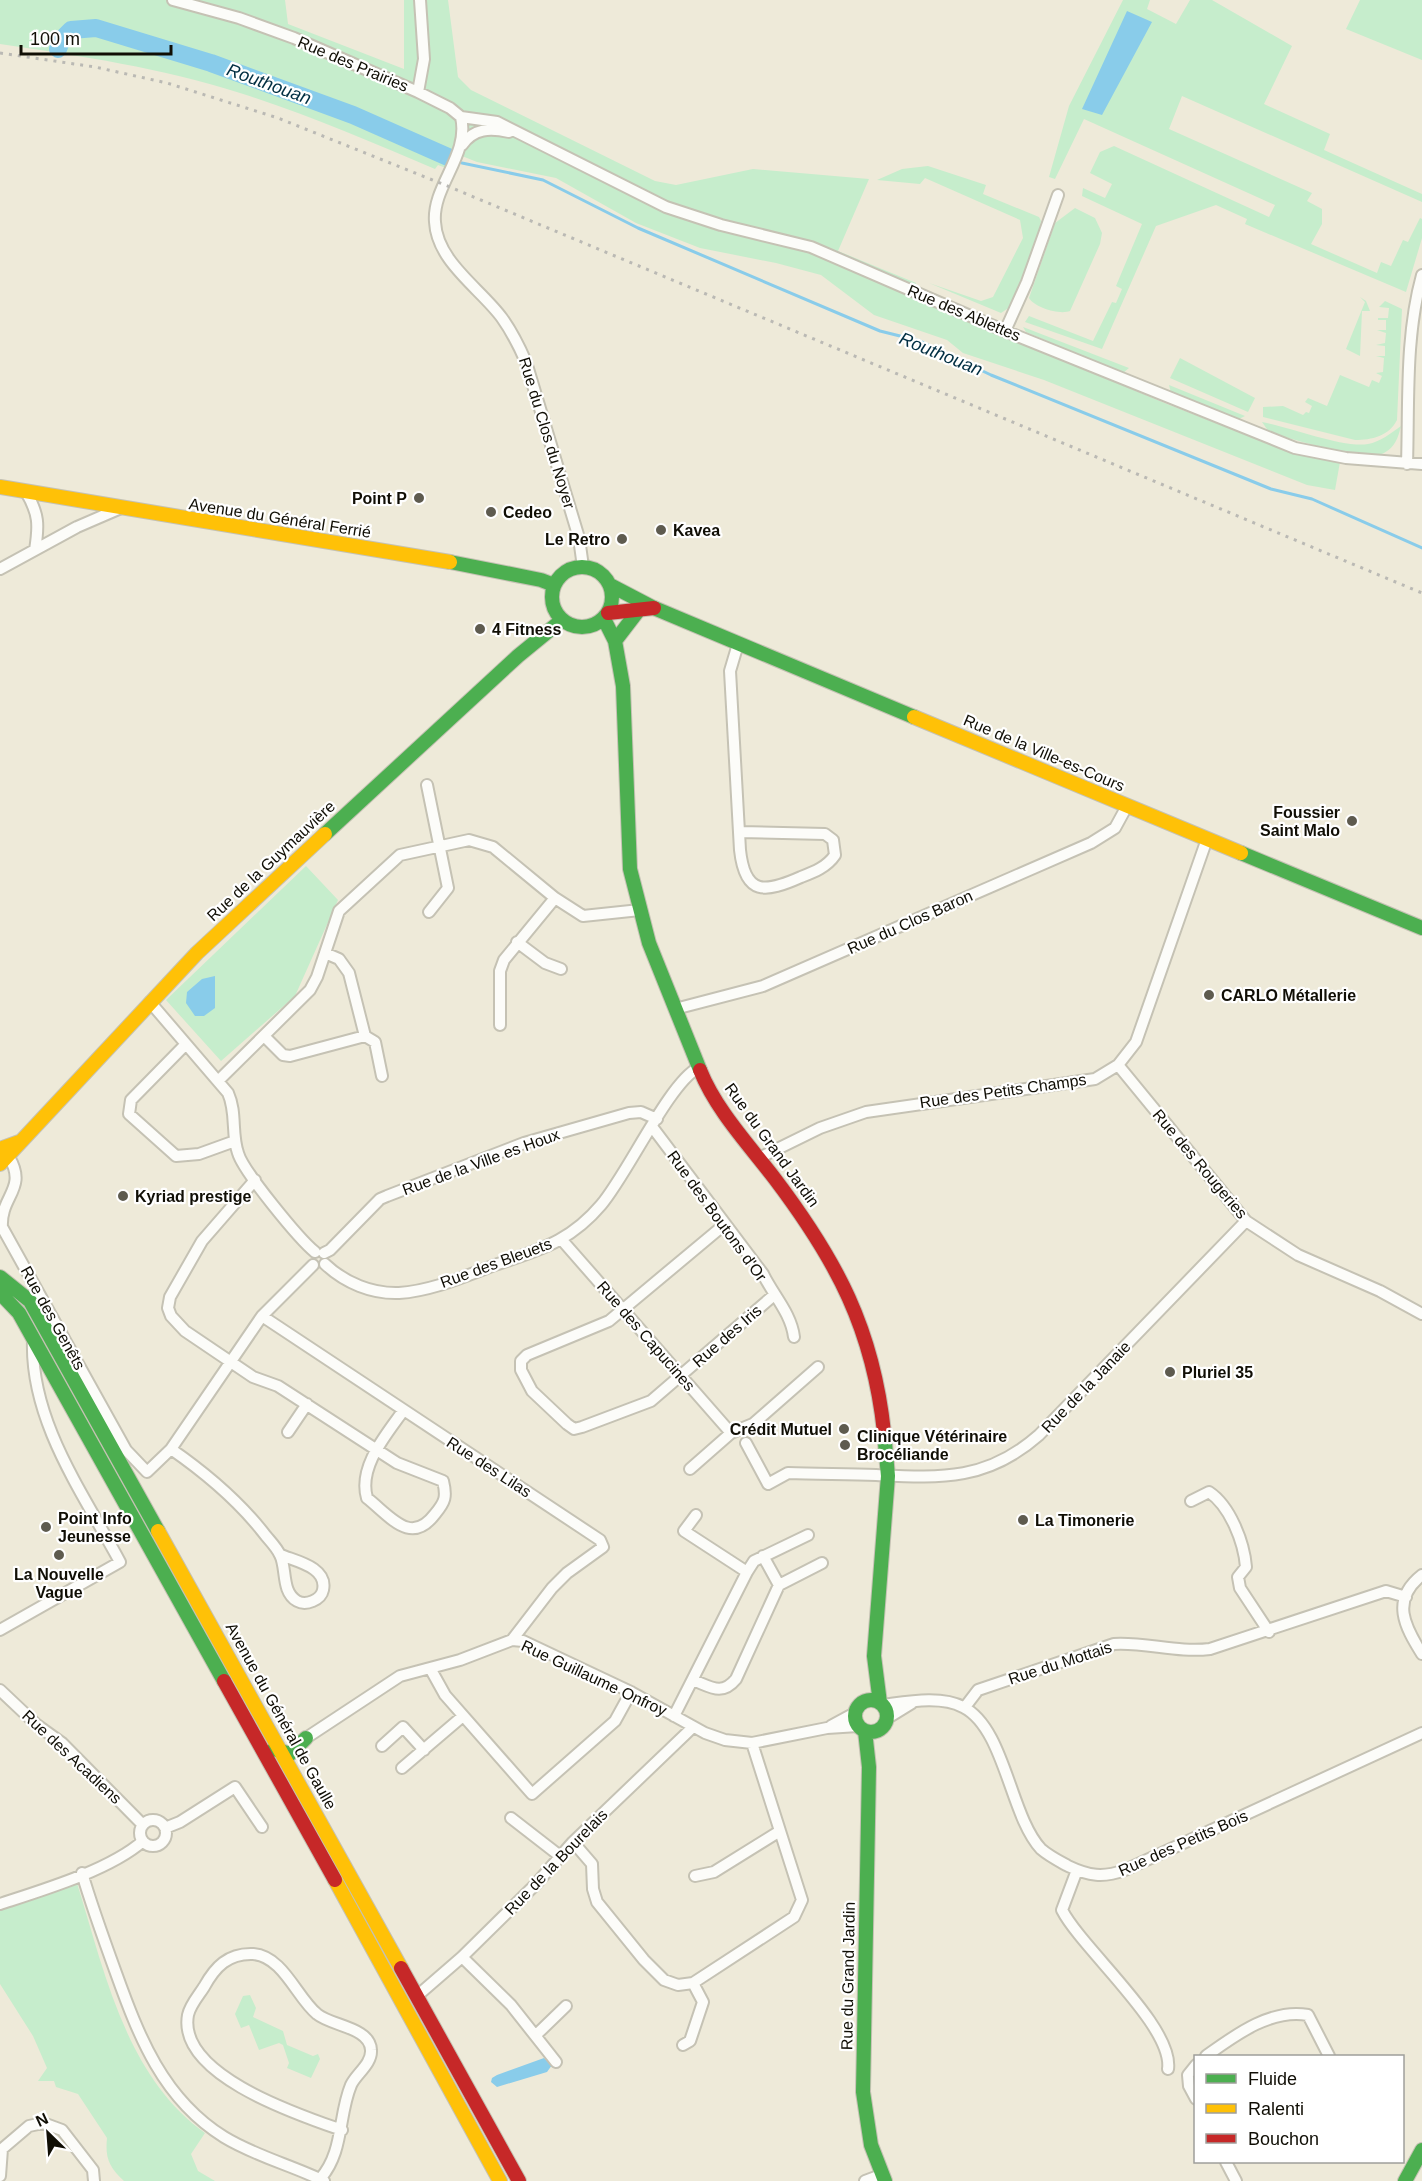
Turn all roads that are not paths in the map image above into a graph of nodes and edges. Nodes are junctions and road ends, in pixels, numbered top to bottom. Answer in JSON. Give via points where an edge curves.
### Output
{"nodes":[{"id":1,"x":173,"y":0,"type":"edge"},
{"id":2,"x":420,"y":0,"type":"edge"},
{"id":3,"x":418,"y":92,"type":"junction"},
{"id":4,"x":460,"y":117,"type":"junction"},
{"id":5,"x":515,"y":134,"type":"junction"},
{"id":6,"x":459,"y":148,"type":"junction"},
{"id":7,"x":1058,"y":195,"type":"dead end"},
{"id":8,"x":1422,"y":276,"type":"edge"},
{"id":9,"x":1005,"y":331,"type":"junction"},
{"id":10,"x":1407,"y":464,"type":"junction"},
{"id":11,"x":1422,"y":464,"type":"edge"},
{"id":12,"x":0,"y":487,"type":"edge"},
{"id":13,"x":26,"y":492,"type":"junction"},
{"id":14,"x":121,"y":508,"type":"junction"},
{"id":15,"x":35,"y":549,"type":"junction"},
{"id":16,"x":583,"y":567,"type":"junction"},
{"id":17,"x":0,"y":569,"type":"edge"},
{"id":18,"x":554,"y":585,"type":"junction"},
{"id":19,"x":610,"y":585,"type":"junction"},
{"id":20,"x":654,"y":608,"type":"junction"},
{"id":21,"x":638,"y":612,"type":"junction"},
{"id":22,"x":606,"y":616,"type":"junction"},
{"id":23,"x":562,"y":620,"type":"junction"},
{"id":24,"x":615,"y":640,"type":"junction"},
{"id":25,"x":738,"y":644,"type":"junction"},
{"id":26,"x":427,"y":785,"type":"dead end"},
{"id":27,"x":1127,"y":806,"type":"junction"},
{"id":28,"x":739,"y":832,"type":"junction"},
{"id":29,"x":1207,"y":839,"type":"junction"},
{"id":30,"x":438,"y":847,"type":"junction"},
{"id":31,"x":555,"y":898,"type":"junction"},
{"id":32,"x":639,"y":910,"type":"junction"},
{"id":33,"x":429,"y":912,"type":"dead end"},
{"id":34,"x":1422,"y":928,"type":"edge"},
{"id":35,"x":518,"y":942,"type":"junction"},
{"id":36,"x":325,"y":952,"type":"junction"},
{"id":37,"x":561,"y":969,"type":"dead end"},
{"id":38,"x":150,"y":1002,"type":"junction"},
{"id":39,"x":675,"y":1009,"type":"junction"},
{"id":40,"x":500,"y":1025,"type":"dead end"},
{"id":41,"x":264,"y":1036,"type":"junction"},
{"id":42,"x":365,"y":1036,"type":"junction"},
{"id":43,"x":186,"y":1044,"type":"junction"},
{"id":44,"x":1118,"y":1065,"type":"junction"},
{"id":45,"x":698,"y":1068,"type":"junction"},
{"id":46,"x":382,"y":1076,"type":"dead end"},
{"id":47,"x":218,"y":1081,"type":"junction"},
{"id":48,"x":655,"y":1124,"type":"junction"},
{"id":49,"x":235,"y":1141,"type":"junction"},
{"id":50,"x":3,"y":1157,"type":"edge"},
{"id":51,"x":759,"y":1158,"type":"junction"},
{"id":52,"x":255,"y":1180,"type":"junction"},
{"id":53,"x":1246,"y":1221,"type":"junction"},
{"id":54,"x":724,"y":1225,"type":"junction"},
{"id":55,"x":561,"y":1239,"type":"junction"},
{"id":56,"x":319,"y":1258,"type":"junction"},
{"id":57,"x":0,"y":1269,"type":"edge"},
{"id":58,"x":0,"y":1277,"type":"edge"},
{"id":59,"x":0,"y":1293,"type":"edge"},
{"id":60,"x":773,"y":1296,"type":"junction"},
{"id":61,"x":624,"y":1311,"type":"junction"},
{"id":62,"x":1422,"y":1314,"type":"edge"},
{"id":63,"x":262,"y":1316,"type":"junction"},
{"id":64,"x":794,"y":1337,"type":"dead end"},
{"id":65,"x":33,"y":1340,"type":"junction"},
{"id":66,"x":229,"y":1362,"type":"junction"},
{"id":67,"x":818,"y":1367,"type":"dead end"},
{"id":68,"x":681,"y":1376,"type":"junction"},
{"id":69,"x":307,"y":1404,"type":"junction"},
{"id":70,"x":403,"y":1411,"type":"junction"},
{"id":71,"x":288,"y":1432,"type":"dead end"},
{"id":72,"x":731,"y":1433,"type":"junction"},
{"id":73,"x":746,"y":1443,"type":"dead end"},
{"id":74,"x":171,"y":1449,"type":"junction"},
{"id":75,"x":375,"y":1449,"type":"junction"},
{"id":76,"x":690,"y":1469,"type":"dead end"},
{"id":77,"x":147,"y":1472,"type":"joint"},
{"id":78,"x":888,"y":1476,"type":"junction"},
{"id":79,"x":1191,"y":1501,"type":"dead end"},
{"id":80,"x":696,"y":1515,"type":"dead end"},
{"id":81,"x":808,"y":1535,"type":"dead end"},
{"id":82,"x":281,"y":1555,"type":"junction"},
{"id":83,"x":763,"y":1556,"type":"junction"},
{"id":84,"x":822,"y":1563,"type":"dead end"},
{"id":85,"x":747,"y":1572,"type":"junction"},
{"id":86,"x":1422,"y":1575,"type":"edge"},
{"id":87,"x":778,"y":1585,"type":"junction"},
{"id":88,"x":1406,"y":1597,"type":"junction"},
{"id":89,"x":0,"y":1630,"type":"edge"},
{"id":90,"x":1269,"y":1632,"type":"junction"},
{"id":91,"x":512,"y":1640,"type":"junction"},
{"id":92,"x":1422,"y":1654,"type":"edge"},
{"id":93,"x":874,"y":1656,"type":"junction"},
{"id":94,"x":430,"y":1668,"type":"junction"},
{"id":95,"x":693,"y":1680,"type":"junction"},
{"id":96,"x":0,"y":1690,"type":"edge"},
{"id":97,"x":631,"y":1692,"type":"junction"},
{"id":98,"x":864,"y":1702,"type":"junction"},
{"id":99,"x":965,"y":1707,"type":"junction"},
{"id":100,"x":883,"y":1713,"type":"junction"},
{"id":101,"x":463,"y":1716,"type":"junction"},
{"id":102,"x":674,"y":1716,"type":"junction"},
{"id":103,"x":859,"y":1724,"type":"junction"},
{"id":104,"x":693,"y":1727,"type":"junction"},
{"id":105,"x":1422,"y":1733,"type":"edge"},
{"id":106,"x":306,"y":1738,"type":"junction"},
{"id":107,"x":257,"y":1739,"type":"junction"},
{"id":108,"x":276,"y":1741,"type":"junction"},
{"id":109,"x":752,"y":1743,"type":"junction"},
{"id":110,"x":382,"y":1746,"type":"dead end"},
{"id":111,"x":424,"y":1750,"type":"junction"},
{"id":112,"x":283,"y":1754,"type":"junction"},
{"id":113,"x":869,"y":1767,"type":"junction"},
{"id":114,"x":402,"y":1768,"type":"dead end"},
{"id":115,"x":511,"y":1818,"type":"dead end"},
{"id":116,"x":143,"y":1825,"type":"junction"},
{"id":117,"x":262,"y":1827,"type":"dead end"},
{"id":118,"x":165,"y":1828,"type":"junction"},
{"id":119,"x":780,"y":1831,"type":"junction"},
{"id":120,"x":143,"y":1841,"type":"junction"},
{"id":121,"x":573,"y":1842,"type":"junction"},
{"id":122,"x":560,"y":1856,"type":"junction"},
{"id":123,"x":1077,"y":1870,"type":"junction"},
{"id":124,"x":82,"y":1873,"type":"junction"},
{"id":125,"x":695,"y":1876,"type":"dead end"},
{"id":126,"x":0,"y":1904,"type":"edge"},
{"id":127,"x":462,"y":1957,"type":"junction"},
{"id":128,"x":693,"y":1983,"type":"junction"},
{"id":129,"x":417,"y":1996,"type":"junction"},
{"id":130,"x":566,"y":2006,"type":"dead end"},
{"id":131,"x":537,"y":2034,"type":"junction"},
{"id":132,"x":683,"y":2045,"type":"dead end"},
{"id":133,"x":1207,"y":2055,"type":"edge"},
{"id":134,"x":1328,"y":2055,"type":"edge"},
{"id":135,"x":556,"y":2062,"type":"dead end"},
{"id":136,"x":1168,"y":2068,"type":"dead end"},
{"id":137,"x":1194,"y":2068,"type":"edge"},
{"id":138,"x":1194,"y":2095,"type":"edge"},
{"id":139,"x":342,"y":2130,"type":"junction"},
{"id":140,"x":1422,"y":2150,"type":"edge"},
{"id":141,"x":1227,"y":2163,"type":"edge"},
{"id":142,"x":0,"y":2176,"type":"edge"},
{"id":143,"x":883,"y":2178,"type":"edge"},
{"id":144,"x":322,"y":2180,"type":"edge"},
{"id":145,"x":94,"y":2181,"type":"edge"},
{"id":146,"x":500,"y":2181,"type":"edge"},
{"id":147,"x":519,"y":2181,"type":"edge"},
{"id":148,"x":865,"y":2181,"type":"edge"},
{"id":149,"x":1236,"y":2181,"type":"edge"},
{"id":150,"x":1405,"y":2181,"type":"edge"}],
"edges":[{"from":1,"to":3,"type":"street","name":"Rue des Prairies","via":[[265,27]]},
{"from":2,"to":3,"type":"street","via":[[424,59]]},
{"from":3,"to":4,"type":"street","name":"Rue des Prairies"},
{"from":4,"to":5,"type":"street","name":"Rue des Ablettes","via":[[497,122]]},
{"from":4,"to":6,"type":"street","via":[[463,134]]},
{"from":5,"to":6,"type":"street","name":"Rue des Ablettes","via":[[475,132]]},
{"from":5,"to":9,"type":"street","name":"Rue des Ablettes","via":[[666,207],[811,247]]},
{"from":6,"to":16,"type":"street","name":"Rue du Clos du Noyer","via":[[436,208],[437,232],[449,259],[488,301],[517,341],[579,538]]},
{"from":7,"to":9,"type":"street"},
{"from":8,"to":10,"type":"street","via":[[1412,320],[1408,367]]},
{"from":9,"to":10,"type":"street","name":"Rue des Ablettes","via":[[1295,448]]},
{"from":10,"to":11,"type":"street","name":"Rue des Ablettes"},
{"from":12,"to":13,"type":"street","name":"Avenue du Général Ferrié"},
{"from":13,"to":14,"type":"street","name":"Avenue du Général Ferrié"},
{"from":13,"to":15,"type":"street","via":[[38,517]]},
{"from":14,"to":15,"type":"street"},
{"from":14,"to":18,"type":"street","name":"Avenue du Général Ferrié","via":[[437,560]]},
{"from":15,"to":17,"type":"street"},
{"from":16,"to":18,"type":"street","via":[[566,571]]},
{"from":16,"to":19,"type":"street","via":[[599,572]]},
{"from":18,"to":23,"type":"street","via":[[553,604]]},
{"from":19,"to":20,"type":"street","name":"Rue de la Ville-es-Cours"},
{"from":19,"to":22,"type":"street","via":[[613,599]]},
{"from":20,"to":21,"type":"street"},
{"from":20,"to":25,"type":"street","name":"Rue de la Ville-es-Cours"},
{"from":21,"to":22,"type":"street"},
{"from":21,"to":24,"type":"street"},
{"from":22,"to":23,"type":"street","via":[[588,627]]},
{"from":22,"to":24,"type":"street","name":"Rue du Grand Jardin"},
{"from":23,"to":38,"type":"street","name":"Rue de la Guymauvière","via":[[290,866]]},
{"from":24,"to":32,"type":"street","name":"Rue du Grand Jardin","via":[[627,725],[630,869]]},
{"from":25,"to":27,"type":"street","name":"Rue de la Ville-es-Cours"},
{"from":25,"to":28,"type":"street","via":[[730,671]]},
{"from":26,"to":30,"type":"street"},
{"from":27,"to":29,"type":"street","name":"Rue de la Ville-es-Cours"},
{"from":27,"to":39,"type":"street","name":"Rue du Clos Baron","via":[[1115,828],[1091,843],[763,986]]},
{"from":28,"to":28,"type":"street","via":[[742,871],[746,880],[758,887],[774,889],[820,869],[835,855],[833,840],[825,834]]},
{"from":29,"to":34,"type":"street","name":"Rue de la Ville-es-Cours"},
{"from":29,"to":44,"type":"street","name":"Rue des Petits Champs","via":[[1136,1042]]},
{"from":30,"to":31,"type":"street","via":[[469,840],[482,842]]},
{"from":30,"to":33,"type":"street","via":[[448,888]]},
{"from":30,"to":36,"type":"street","via":[[400,855],[347,902],[335,920]]},
{"from":31,"to":32,"type":"street","via":[[583,916]]},
{"from":31,"to":35,"type":"street"},
{"from":32,"to":39,"type":"street","name":"Rue du Grand Jardin"},
{"from":35,"to":37,"type":"street","via":[[545,963]]},
{"from":35,"to":40,"type":"street","via":[[500,971]]},
{"from":36,"to":41,"type":"street","via":[[310,990]]},
{"from":36,"to":42,"type":"street","via":[[339,959],[349,973]]},
{"from":38,"to":43,"type":"street","name":"Rue des Bleuets"},
{"from":38,"to":50,"type":"street","name":"Rue de la Guymauvière"},
{"from":39,"to":45,"type":"street","name":"Rue du Grand Jardin"},
{"from":41,"to":42,"type":"street","via":[[283,1055],[290,1056]]},
{"from":41,"to":47,"type":"street"},
{"from":42,"to":46,"type":"street","via":[[375,1042]]},
{"from":43,"to":47,"type":"street","name":"Rue des Bleuets"},
{"from":43,"to":49,"type":"street","via":[[130,1100],[129,1114],[176,1156],[199,1154]]},
{"from":44,"to":51,"type":"street","name":"Rue des Petits Champs","via":[[1095,1079],[866,1112],[820,1128]]},
{"from":44,"to":53,"type":"street","name":"Rue des Rougeries"},
{"from":45,"to":48,"type":"street","name":"Rue des Bleuets","via":[[687,1074]]},
{"from":45,"to":51,"type":"street","name":"Rue du Grand Jardin"},
{"from":47,"to":49,"type":"street","name":"Rue des Bleuets","via":[[232,1103]]},
{"from":48,"to":54,"type":"street","name":"Rue des Boutons d'Or"},
{"from":48,"to":55,"type":"street","name":"Rue des Bleuets","via":[[602,1204]]},
{"from":48,"to":56,"type":"street","name":"Rue de la Ville es Houx","via":[[641,1112],[629,1113],[524,1143],[387,1196]]},
{"from":49,"to":52,"type":"street","name":"Rue des Bleuets","via":[[241,1161]]},
{"from":50,"to":77,"type":"street","name":"Rue des Genêts","via":[[16,1169],[17,1182],[1,1209],[2,1227],[126,1450]]},
{"from":51,"to":78,"type":"street","name":"Rue du Grand Jardin","via":[[810,1224],[848,1291],[874,1366]]},
{"from":52,"to":56,"type":"street","name":"Rue des Bleuets"},
{"from":52,"to":66,"type":"street","via":[[202,1241],[170,1297],[168,1308],[177,1325]]},
{"from":53,"to":62,"type":"street","name":"Rue des Rougeries","via":[[1298,1255]]},
{"from":53,"to":78,"type":"street","name":"Rue de la Janaie","via":[[1026,1447],[965,1474],[935,1478]]},
{"from":54,"to":60,"type":"street","name":"Rue des Boutons d'Or","via":[[763,1274]]},
{"from":54,"to":61,"type":"street"},
{"from":55,"to":56,"type":"street","name":"Rue des Bleuets","via":[[419,1291],[398,1293],[347,1282]]},
{"from":55,"to":61,"type":"street","name":"Rue des Capucines"},
{"from":56,"to":63,"type":"street","name":"Rue de la Ville es Houx"},
{"from":57,"to":58,"type":"street"},
{"from":58,"to":108,"type":"street","name":"Avenue du Général de Gaulle","via":[[30,1301]]},
{"from":59,"to":65,"type":"street","name":"Avenue du Général de Gaulle","via":[[19,1313]]},
{"from":60,"to":64,"type":"street","name":"Rue des Boutons d'Or","via":[[792,1321]]},
{"from":60,"to":68,"type":"street","name":"Rue des Iris"},
{"from":61,"to":68,"type":"street","name":"Rue des Capucines"},
{"from":61,"to":68,"type":"street","name":"Rue des Iris","via":[[526,1355],[520,1361],[521,1370],[532,1391],[574,1429],[651,1401]]},
{"from":63,"to":66,"type":"street","name":"Rue de la Ville es Houx"},
{"from":63,"to":70,"type":"street","name":"Rue des Lilas"},
{"from":65,"to":89,"type":"street","via":[[34,1376],[42,1406],[57,1444],[120,1562]]},
{"from":65,"to":107,"type":"street","name":"Avenue du Général de Gaulle"},
{"from":66,"to":69,"type":"street"},
{"from":66,"to":74,"type":"street","name":"Rue de la Ville es Houx"},
{"from":67,"to":72,"type":"street","via":[[753,1424]]},
{"from":68,"to":72,"type":"street","name":"Rue des Capucines"},
{"from":69,"to":71,"type":"street"},
{"from":69,"to":75,"type":"street"},
{"from":70,"to":75,"type":"street"},
{"from":70,"to":91,"type":"street","name":"Rue des Lilas","via":[[600,1540],[603,1547],[560,1580]]},
{"from":72,"to":76,"type":"street"},
{"from":73,"to":78,"type":"street","name":"Rue de la Janaie","via":[[768,1484],[788,1473]]},
{"from":74,"to":77,"type":"street","name":"Rue de la Ville es Houx"},
{"from":74,"to":82,"type":"street","via":[[243,1508]]},
{"from":75,"to":75,"type":"street","via":[[367,1478],[367,1498],[406,1528],[426,1527],[445,1502],[443,1481],[397,1463]]},
{"from":78,"to":93,"type":"street","name":"Rue du Grand Jardin"},
{"from":79,"to":90,"type":"street","via":[[1209,1492],[1234,1525],[1246,1559],[1246,1567],[1238,1577],[1240,1588]]},
{"from":80,"to":85,"type":"street","via":[[684,1532]]},
{"from":81,"to":83,"type":"street"},
{"from":82,"to":82,"type":"street","via":[[292,1597],[298,1602],[316,1600],[323,1591],[319,1573]]},
{"from":83,"to":85,"type":"street"},
{"from":83,"to":87,"type":"street"},
{"from":84,"to":87,"type":"street"},
{"from":85,"to":95,"type":"street"},
{"from":86,"to":88,"type":"street"},
{"from":87,"to":95,"type":"street","via":[[731,1686],[719,1691]]},
{"from":88,"to":90,"type":"street","name":"Rue du Mottais","via":[[1386,1591]]},
{"from":88,"to":92,"type":"street","via":[[1406,1628]]},
{"from":90,"to":99,"type":"street","name":"Rue du Mottais","via":[[1191,1652],[1114,1644],[978,1690]]},
{"from":91,"to":94,"type":"street","name":"Rue Guillaume Onfroy"},
{"from":91,"to":97,"type":"street","name":"Rue Guillaume Onfroy","via":[[523,1641]]},
{"from":93,"to":98,"type":"street","name":"Rue du Grand Jardin"},
{"from":93,"to":100,"type":"street","name":"Rue du Grand Jardin"},
{"from":94,"to":101,"type":"street"},
{"from":94,"to":106,"type":"street","name":"Rue Guillaume Onfroy","via":[[400,1676]]},
{"from":95,"to":102,"type":"street"},
{"from":96,"to":116,"type":"street","name":"Rue des Acadiens","via":[[62,1743]]},
{"from":97,"to":101,"type":"street","via":[[615,1721],[532,1794]]},
{"from":97,"to":102,"type":"street","name":"Rue Guillaume Onfroy"},
{"from":98,"to":100,"type":"street"},
{"from":98,"to":103,"type":"street"},
{"from":99,"to":100,"type":"street","via":[[942,1701],[913,1703]]},
{"from":99,"to":123,"type":"street","name":"Rue des Petits Bois","via":[[991,1739],[1036,1843],[1050,1856]]},
{"from":100,"to":103,"type":"street","via":[[871,1732]]},
{"from":100,"to":113,"type":"street","name":"Rue du Grand Jardin"},
{"from":101,"to":111,"type":"street"},
{"from":102,"to":104,"type":"street","name":"Rue Guillaume Onfroy"},
{"from":103,"to":109,"type":"street","name":"Rue Guillaume Onfroy"},
{"from":103,"to":113,"type":"street","name":"Rue du Grand Jardin"},
{"from":104,"to":109,"type":"street","name":"Rue Guillaume Onfroy","via":[[725,1740]]},
{"from":104,"to":121,"type":"street","name":"Rue de la Bourelais"},
{"from":105,"to":123,"type":"street","name":"Rue des Petits Bois","via":[[1125,1870],[1097,1876]]},
{"from":106,"to":108,"type":"street"},
{"from":106,"to":112,"type":"street","via":[[297,1750]]},
{"from":107,"to":112,"type":"street"},
{"from":107,"to":146,"type":"street","name":"Avenue du Général de Gaulle"},
{"from":108,"to":112,"type":"street","name":"Avenue du Général de Gaulle"},
{"from":109,"to":119,"type":"street"},
{"from":110,"to":111,"type":"street","via":[[403,1727]]},
{"from":111,"to":114,"type":"street"},
{"from":112,"to":129,"type":"street","name":"Avenue du Général de Gaulle"},
{"from":113,"to":143,"type":"street","name":"Rue du Grand Jardin","via":[[863,2092],[871,2145]]},
{"from":115,"to":122,"type":"street"},
{"from":116,"to":118,"type":"street","via":[[155,1820]]},
{"from":116,"to":120,"type":"street"},
{"from":117,"to":118,"type":"street","via":[[235,1787]]},
{"from":118,"to":120,"type":"street","via":[[166,1836],[158,1845]]},
{"from":119,"to":125,"type":"street","via":[[714,1872]]},
{"from":119,"to":128,"type":"street","via":[[802,1900],[794,1917]]},
{"from":120,"to":124,"type":"street","via":[[124,1856]]},
{"from":121,"to":122,"type":"street","name":"Rue de la Bourelais"},
{"from":121,"to":128,"type":"street","via":[[592,1864],[597,1902],[644,1960],[664,1980],[678,1985]]},
{"from":122,"to":127,"type":"street","name":"Rue de la Bourelais"},
{"from":123,"to":136,"type":"street","via":[[1062,1910],[1156,2030],[1169,2060]]},
{"from":124,"to":126,"type":"street"},
{"from":124,"to":144,"type":"street","via":[[136,2027],[168,2086],[196,2116],[224,2137],[271,2161]]},
{"from":127,"to":129,"type":"street","name":"Rue de la Bourelais"},
{"from":127,"to":131,"type":"street"},
{"from":128,"to":132,"type":"street","via":[[703,2002],[690,2041]]},
{"from":129,"to":147,"type":"street","name":"Avenue du Général de Gaulle"},
{"from":130,"to":131,"type":"street"},
{"from":131,"to":135,"type":"street"},
{"from":133,"to":134,"type":"street","via":[[1242,2030],[1295,2012],[1308,2015]]},
{"from":137,"to":138,"type":"street","via":[[1188,2075]]},
{"from":139,"to":139,"type":"street","via":[[351,2085],[369,2060],[369,2041],[320,2017],[304,2003],[291,1980],[269,1960],[256,1954],[228,1958],[217,1967],[189,2011],[188,2026],[202,2057],[238,2085],[297,2115]]},
{"from":139,"to":144,"type":"street"},
{"from":140,"to":150,"type":"street"},
{"from":141,"to":149,"type":"street"},
{"from":142,"to":145,"type":"street","via":[[2,2149],[29,2126],[42,2123],[62,2130],[93,2170]]},
{"from":143,"to":148,"type":"street"}]}
